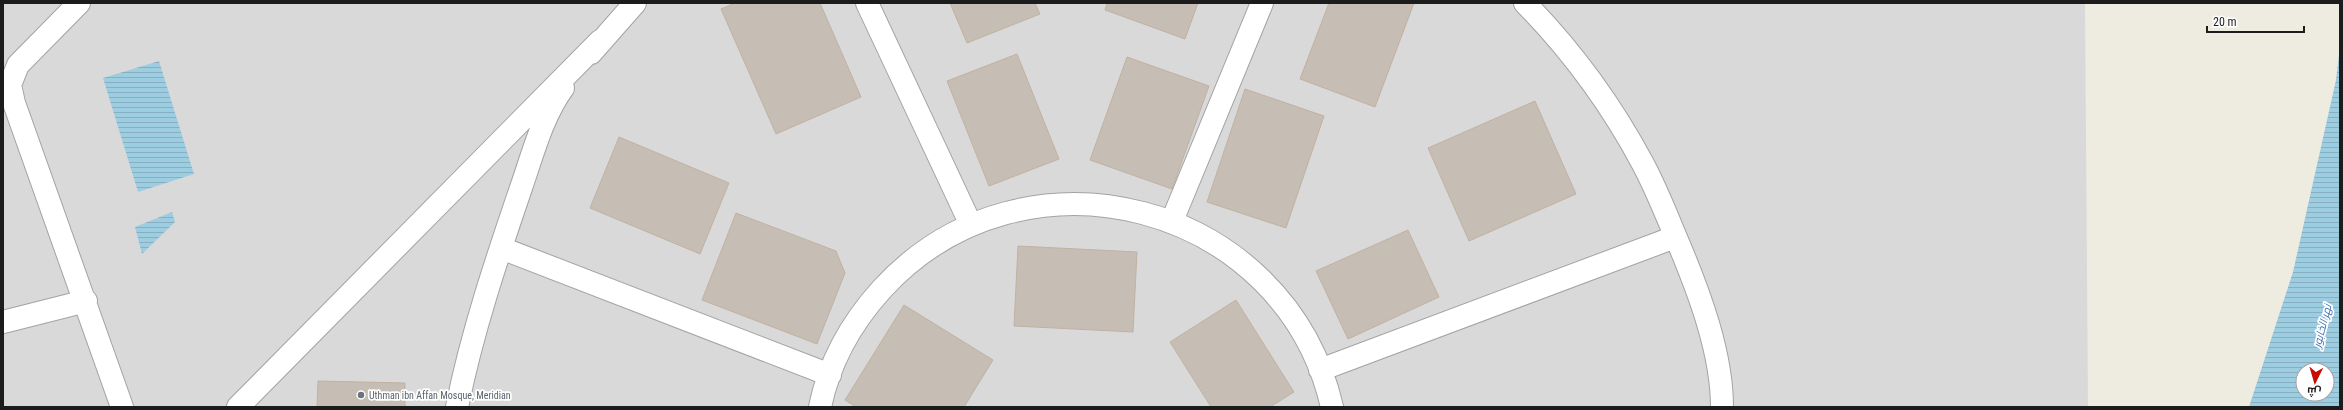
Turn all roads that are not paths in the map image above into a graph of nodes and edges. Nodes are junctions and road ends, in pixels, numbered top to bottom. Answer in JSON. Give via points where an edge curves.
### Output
{"nodes":[{"id":1,"x":79,"y":3,"type":"edge"},
{"id":2,"x":635,"y":3,"type":"edge"},
{"id":3,"x":867,"y":3,"type":"edge"},
{"id":4,"x":1262,"y":3,"type":"edge"},
{"id":5,"x":1525,"y":3,"type":"edge"},
{"id":6,"x":600,"y":41,"type":"junction"},
{"id":7,"x":1172,"y":221,"type":"junction"},
{"id":8,"x":971,"y":226,"type":"junction"},
{"id":9,"x":1675,"y":237,"type":"junction"},
{"id":10,"x":501,"y":248,"type":"junction"},
{"id":11,"x":86,"y":301,"type":"junction"},
{"id":12,"x":3,"y":322,"type":"edge"},
{"id":13,"x":1320,"y":370,"type":"junction"},
{"id":14,"x":830,"y":375,"type":"junction"},
{"id":15,"x":122,"y":407,"type":"edge"},
{"id":16,"x":238,"y":407,"type":"edge"},
{"id":17,"x":457,"y":407,"type":"edge"},
{"id":18,"x":820,"y":407,"type":"edge"},
{"id":19,"x":1332,"y":407,"type":"edge"},
{"id":20,"x":1722,"y":407,"type":"edge"}],
"edges":[{"from":1,"to":11,"type":"street","via":[[18,65],[10,85],[14,103]]},
{"from":2,"to":6,"type":"street"},
{"from":3,"to":8,"type":"street"},
{"from":4,"to":7,"type":"street"},
{"from":5,"to":9,"type":"street","via":[[1584,69],[1616,116],[1644,165]]},
{"from":6,"to":10,"type":"street","via":[[562,90],[539,134]]},
{"from":6,"to":16,"type":"street"},
{"from":7,"to":8,"type":"street","via":[[1127,208],[1062,204],[1020,209]]},
{"from":7,"to":13,"type":"street","via":[[1225,249],[1278,297],[1299,326]]},
{"from":8,"to":14,"type":"street","via":[[922,252],[870,302],[850,331]]},
{"from":9,"to":13,"type":"street"},
{"from":9,"to":20,"type":"street","via":[[1695,283],[1714,344]]},
{"from":10,"to":14,"type":"street"},
{"from":10,"to":17,"type":"street","via":[[466,365]]},
{"from":11,"to":12,"type":"street"},
{"from":11,"to":15,"type":"street"},
{"from":13,"to":19,"type":"street"},
{"from":14,"to":18,"type":"street"}]}
